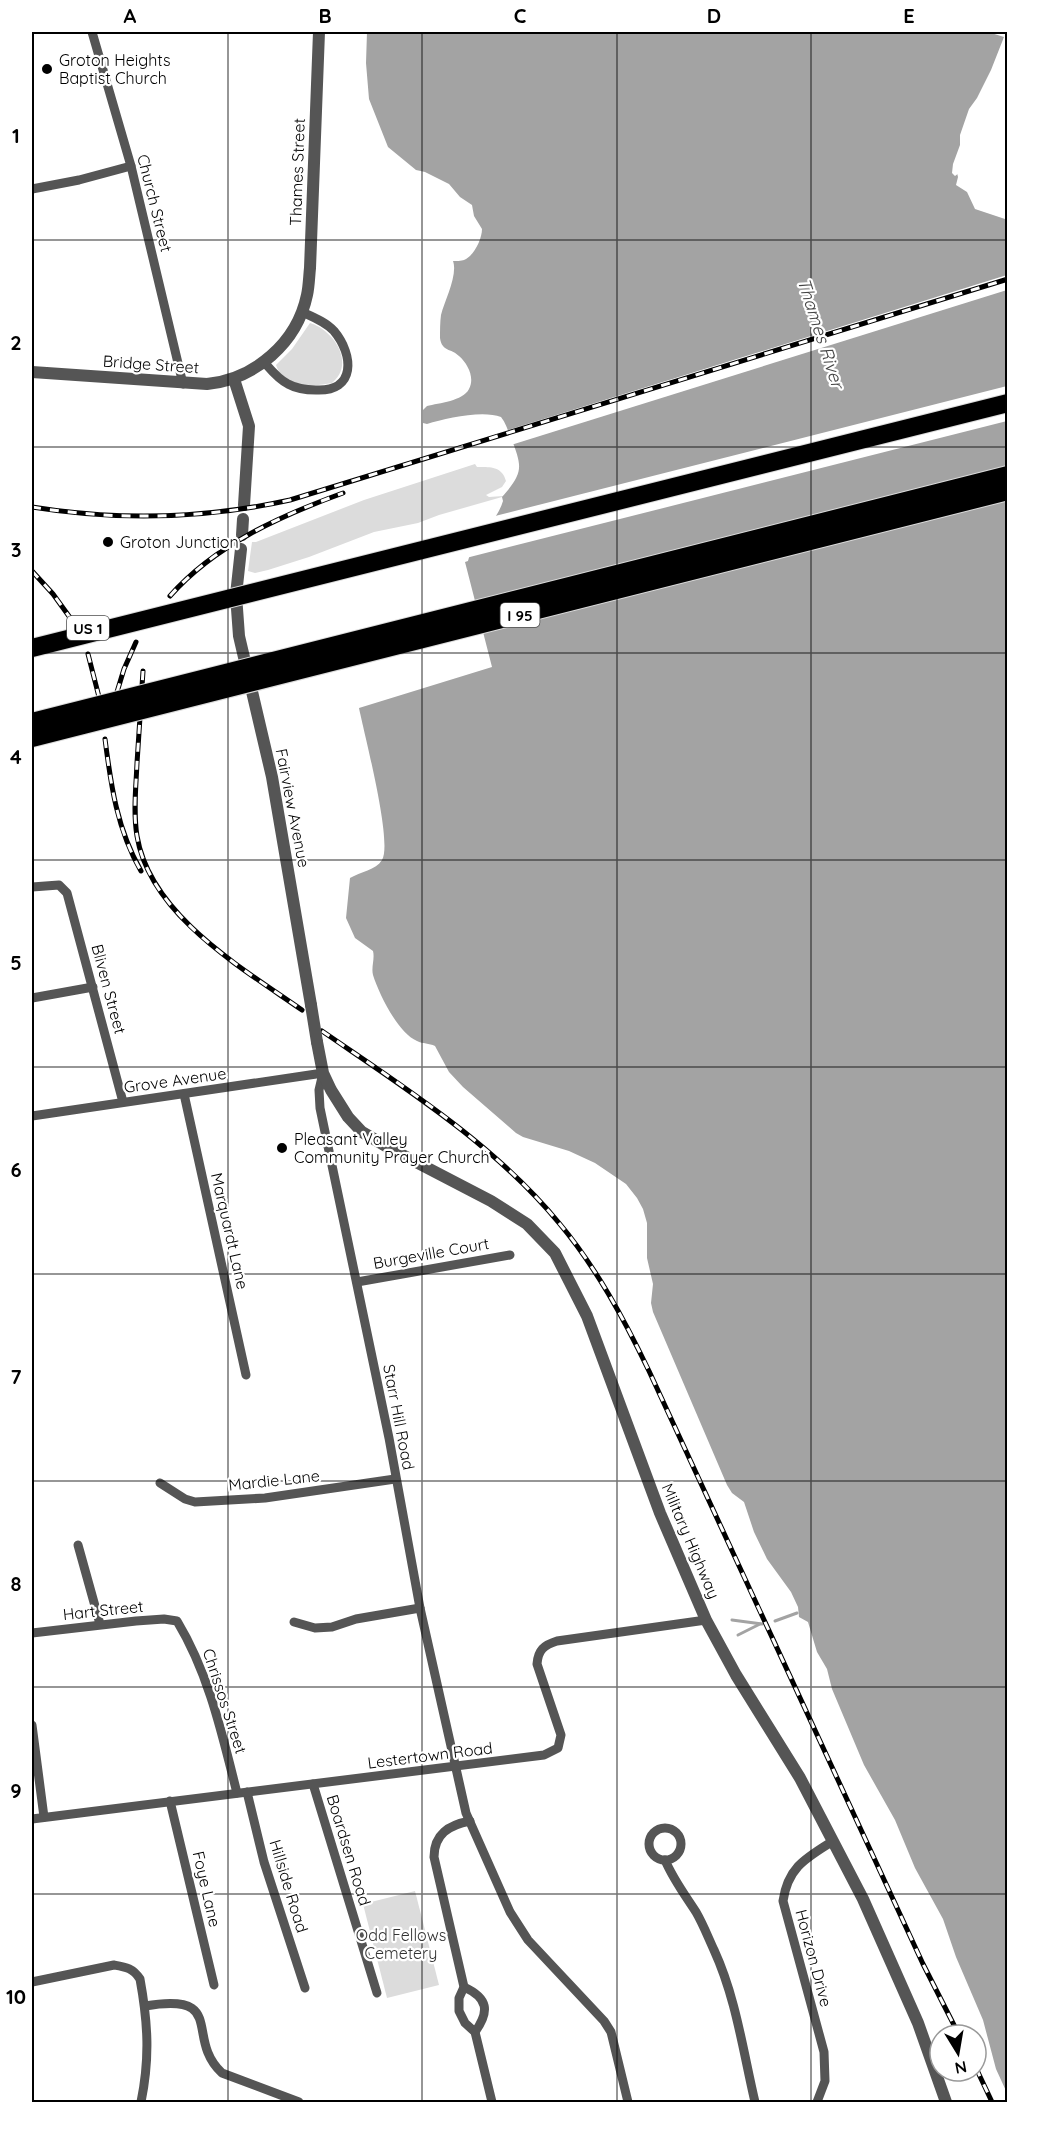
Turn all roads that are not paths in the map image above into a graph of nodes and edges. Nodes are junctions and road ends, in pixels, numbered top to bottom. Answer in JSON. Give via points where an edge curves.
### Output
{"nodes":[{"id":1,"x":92,"y":32,"type":"edge"},
{"id":2,"x":319,"y":32,"type":"edge"},
{"id":3,"x":131,"y":166,"type":"junction"},
{"id":4,"x":32,"y":189,"type":"edge"},
{"id":5,"x":302,"y":312,"type":"junction"},
{"id":6,"x":264,"y":362,"type":"junction"},
{"id":7,"x":32,"y":372,"type":"edge"},
{"id":8,"x":234,"y":379,"type":"junction"},
{"id":9,"x":183,"y":384,"type":"junction"},
{"id":10,"x":1008,"y":403,"type":"edge"},
{"id":11,"x":1008,"y":476,"type":"edge"},
{"id":12,"x":1008,"y":491,"type":"edge"},
{"id":13,"x":244,"y":505,"type":"dead end"},
{"id":14,"x":243,"y":519,"type":"dead end"},
{"id":15,"x":242,"y":535,"type":"dead end"},
{"id":16,"x":241,"y":549,"type":"dead end"},
{"id":17,"x":144,"y":620,"type":"junction"},
{"id":18,"x":32,"y":635,"type":"edge"},
{"id":19,"x":32,"y":648,"type":"edge"},
{"id":20,"x":32,"y":722,"type":"edge"},
{"id":21,"x":32,"y":738,"type":"edge"},
{"id":22,"x":32,"y":887,"type":"edge"},
{"id":23,"x":93,"y":987,"type":"junction"},
{"id":24,"x":32,"y":998,"type":"edge"},
{"id":25,"x":323,"y":1073,"type":"junction"},
{"id":26,"x":183,"y":1094,"type":"junction"},
{"id":27,"x":123,"y":1102,"type":"junction"},
{"id":28,"x":32,"y":1116,"type":"edge"},
{"id":29,"x":510,"y":1255,"type":"dead end"},
{"id":30,"x":357,"y":1281,"type":"junction"},
{"id":31,"x":246,"y":1375,"type":"dead end"},
{"id":32,"x":395,"y":1479,"type":"junction"},
{"id":33,"x":160,"y":1483,"type":"dead end"},
{"id":34,"x":78,"y":1545,"type":"dead end"},
{"id":35,"x":420,"y":1608,"type":"junction"},
{"id":36,"x":706,"y":1620,"type":"junction"},
{"id":37,"x":177,"y":1621,"type":"joint"},
{"id":38,"x":294,"y":1622,"type":"dead end"},
{"id":39,"x":100,"y":1624,"type":"junction"},
{"id":40,"x":32,"y":1633,"type":"edge"},
{"id":41,"x":32,"y":1725,"type":"edge"},
{"id":42,"x":456,"y":1767,"type":"junction"},
{"id":43,"x":313,"y":1784,"type":"junction"},
{"id":44,"x":242,"y":1792,"type":"junction"},
{"id":45,"x":170,"y":1800,"type":"junction"},
{"id":46,"x":44,"y":1817,"type":"junction"},
{"id":47,"x":32,"y":1818,"type":"edge"},
{"id":48,"x":470,"y":1821,"type":"junction"},
{"id":49,"x":833,"y":1841,"type":"junction"},
{"id":50,"x":665,"y":1860,"type":"dead end"},
{"id":51,"x":32,"y":1982,"type":"edge"},
{"id":52,"x":214,"y":1985,"type":"dead end"},
{"id":53,"x":464,"y":1987,"type":"junction"},
{"id":54,"x":305,"y":1988,"type":"dead end"},
{"id":55,"x":377,"y":1993,"type":"dead end"},
{"id":56,"x":145,"y":2006,"type":"junction"},
{"id":57,"x":475,"y":2032,"type":"junction"},
{"id":58,"x":141,"y":2103,"type":"edge"},
{"id":59,"x":299,"y":2103,"type":"edge"},
{"id":60,"x":492,"y":2103,"type":"edge"},
{"id":61,"x":628,"y":2103,"type":"edge"},
{"id":62,"x":755,"y":2103,"type":"edge"},
{"id":63,"x":817,"y":2103,"type":"edge"},
{"id":64,"x":946,"y":2103,"type":"edge"}],
"edges":[{"from":1,"to":3,"type":"street","name":"Church Street"},
{"from":2,"to":5,"type":"street","name":"Thames Street","via":[[310,268]]},
{"from":3,"to":4,"type":"street"},
{"from":3,"to":9,"type":"street","name":"Church Street"},
{"from":5,"to":6,"type":"street","name":"Bridge Street","via":[[283,344]]},
{"from":5,"to":6,"type":"street","via":[[329,327],[340,340],[349,361],[345,379],[333,388],[302,389],[281,380]]},
{"from":6,"to":8,"type":"street","name":"Bridge Street"},
{"from":7,"to":9,"type":"street","name":"Bridge Street"},
{"from":8,"to":9,"type":"street","name":"Bridge Street"},
{"from":8,"to":13,"type":"street","via":[[249,426]]},
{"from":10,"to":17,"type":"highway","bridge":true},
{"from":11,"to":20,"type":"highway","bridge":true},
{"from":12,"to":21,"type":"highway","number":"I 95","bridge":true},
{"from":14,"to":15,"type":"street"},
{"from":16,"to":25,"type":"street","name":"Fairview Avenue","bridge":true,"via":[[236,595],[239,636],[275,795]]},
{"from":17,"to":18,"type":"highway","number":"US 1","bridge":true},
{"from":17,"to":19,"type":"highway","bridge":true},
{"from":22,"to":23,"type":"street","name":"Bliven Street","via":[[54,884],[67,893]]},
{"from":23,"to":24,"type":"street"},
{"from":23,"to":27,"type":"street","name":"Bliven Street"},
{"from":25,"to":26,"type":"street","name":"Grove Avenue"},
{"from":25,"to":30,"type":"street","name":"Starr Hill Road","via":[[320,1108]]},
{"from":25,"to":36,"type":"street","name":"Military Highway","via":[[342,1108],[362,1132],[527,1224],[555,1253],[587,1316],[660,1513]]},
{"from":26,"to":27,"type":"street","name":"Grove Avenue"},
{"from":26,"to":31,"type":"street","name":"Marquardt Lane"},
{"from":27,"to":28,"type":"street","name":"Grove Avenue"},
{"from":29,"to":30,"type":"street","name":"Burgeville Court"},
{"from":30,"to":32,"type":"street","name":"Starr Hill Road"},
{"from":32,"to":33,"type":"street","name":"Mardie Lane","via":[[265,1498],[195,1502]]},
{"from":32,"to":35,"type":"street","name":"Starr Hill Road"},
{"from":34,"to":39,"type":"street"},
{"from":35,"to":38,"type":"street","via":[[332,1627],[315,1628]]},
{"from":35,"to":42,"type":"street","name":"Starr Hill Road"},
{"from":36,"to":42,"type":"street","name":"Lestertown Road","via":[[547,1644],[538,1655],[537,1664],[561,1735],[558,1748],[544,1755]]},
{"from":36,"to":49,"type":"street","name":"Military Highway"},
{"from":37,"to":39,"type":"street","name":"Hart Street"},
{"from":37,"to":44,"type":"street","name":"Chrissos Street","via":[[202,1669]]},
{"from":39,"to":40,"type":"street","name":"Hart Street"},
{"from":41,"to":46,"type":"street"},
{"from":42,"to":43,"type":"street","name":"Lestertown Road"},
{"from":42,"to":48,"type":"street","name":"Starr Hill Road"},
{"from":43,"to":44,"type":"street","name":"Lestertown Road"},
{"from":43,"to":55,"type":"street","name":"Boardsen Road"},
{"from":44,"to":45,"type":"street","name":"Lestertown Road"},
{"from":44,"to":54,"type":"street","name":"Hillside Road"},
{"from":45,"to":46,"type":"street","name":"Lestertown Road"},
{"from":45,"to":52,"type":"street","name":"Foye Lane"},
{"from":46,"to":47,"type":"street","name":"Lestertown Road"},
{"from":48,"to":53,"type":"street","via":[[448,1828],[434,1848]]},
{"from":48,"to":61,"type":"street","name":"Starr Hill Road","via":[[510,1912],[528,1940],[611,2032]]},
{"from":49,"to":63,"type":"street","name":"Horizon Drive","via":[[795,1869],[783,1901],[824,2052],[825,2081]]},
{"from":49,"to":64,"type":"street","name":"Military Highway","via":[[898,1974]]},
{"from":50,"to":62,"type":"street","via":[[696,1913],[727,1982]]},
{"from":51,"to":56,"type":"street","via":[[114,1965],[127,1967],[140,1979]]},
{"from":53,"to":57,"type":"street","via":[[459,2011]]},
{"from":53,"to":57,"type":"street","via":[[483,1999],[485,2012]]},
{"from":56,"to":58,"type":"street","via":[[147,2073]]},
{"from":56,"to":59,"type":"street","via":[[183,2003],[195,2011],[203,2025],[206,2051],[222,2073]]},
{"from":57,"to":60,"type":"street"}]}
